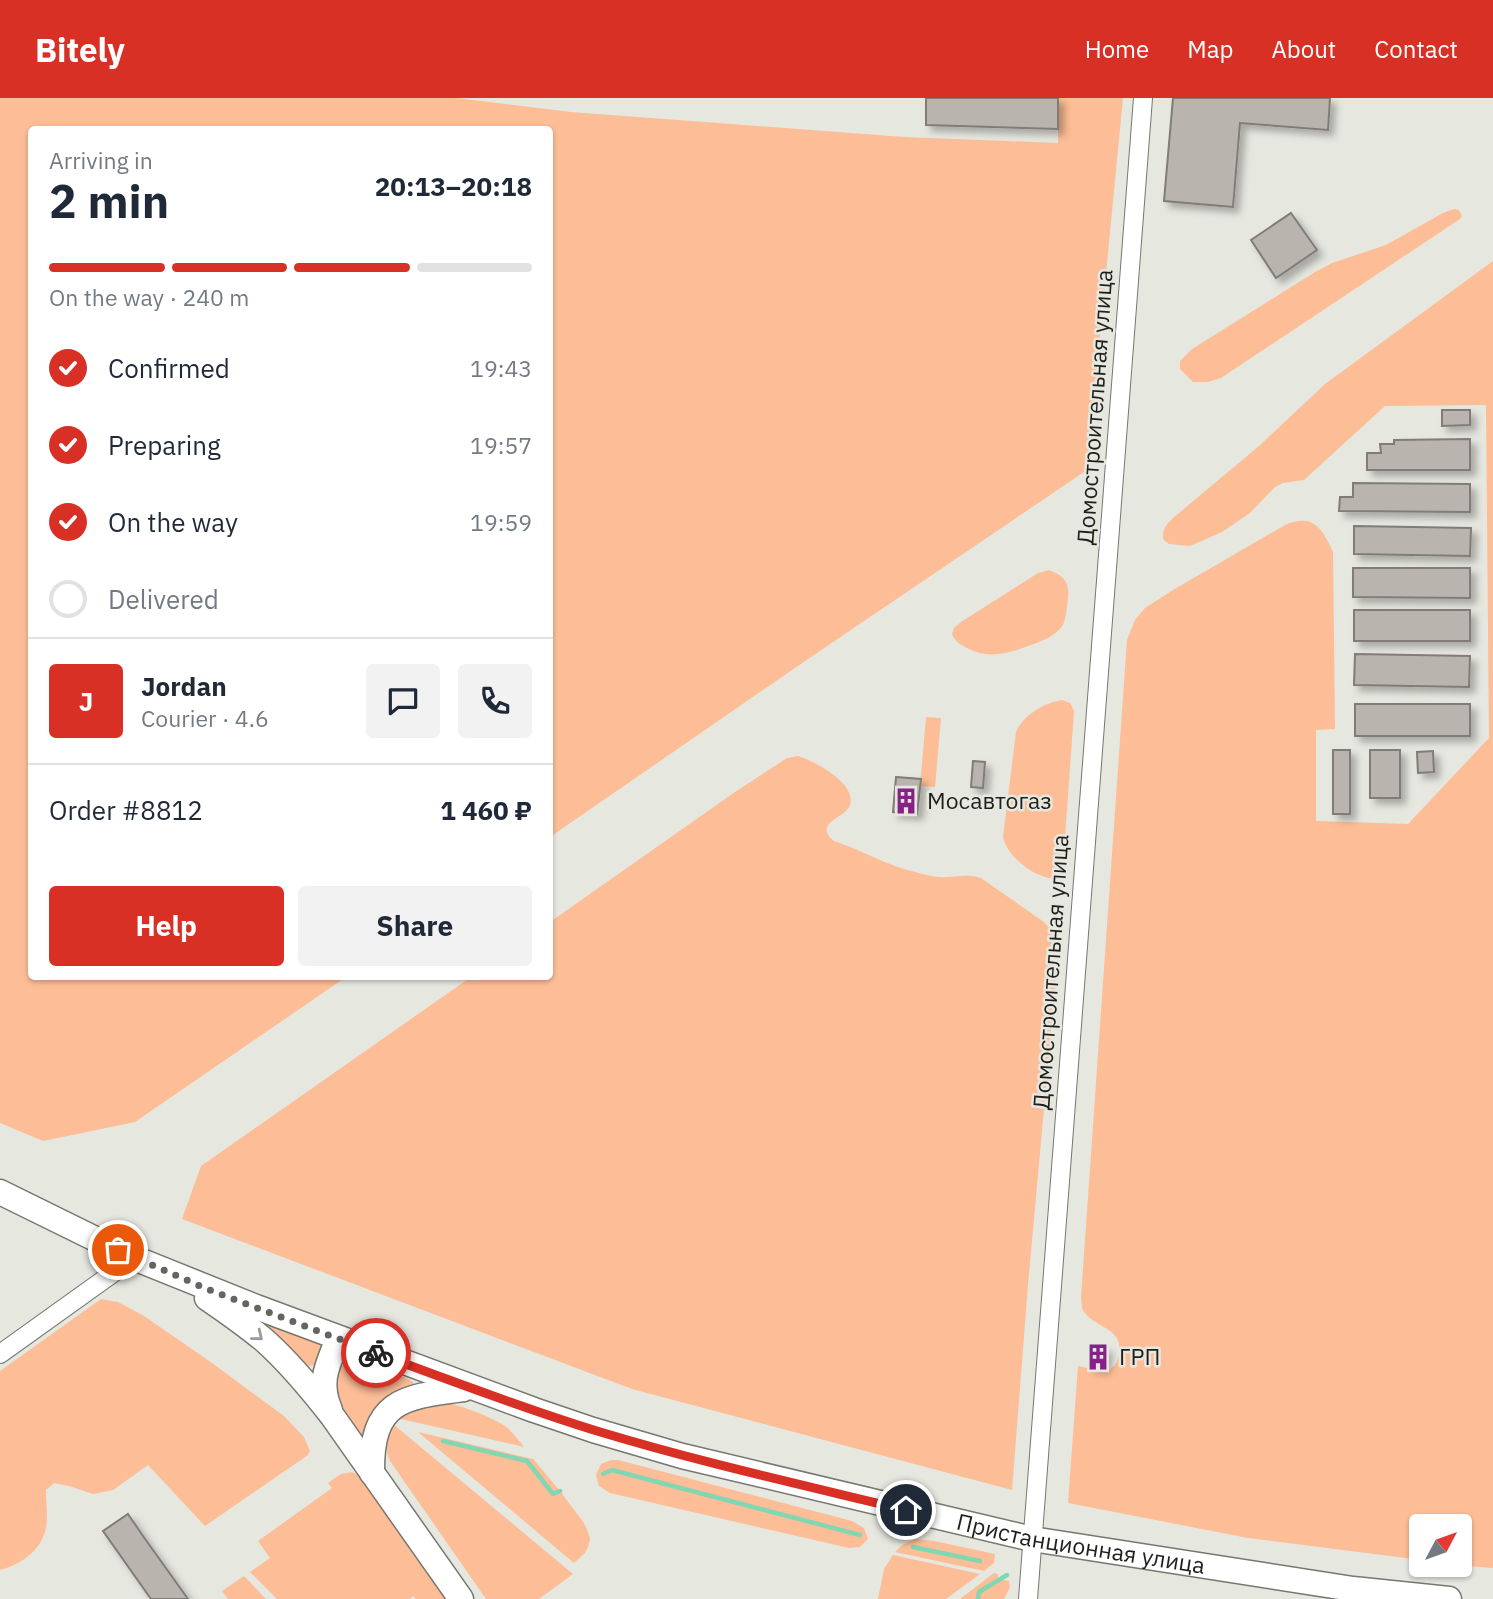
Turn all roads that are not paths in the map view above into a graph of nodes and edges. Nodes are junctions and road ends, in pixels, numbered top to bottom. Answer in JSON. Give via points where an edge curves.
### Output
{"nodes":[{"id":1,"x":1143,"y":98,"type":"edge"},
{"id":2,"x":0,"y":1192,"type":"edge"},
{"id":3,"x":134,"y":1258,"type":"junction"},
{"id":4,"x":162,"y":1270,"type":"junction"},
{"id":5,"x":338,"y":1339,"type":"junction"},
{"id":6,"x":0,"y":1354,"type":"edge"},
{"id":7,"x":470,"y":1388,"type":"junction"},
{"id":8,"x":333,"y":1417,"type":"junction"},
{"id":9,"x":372,"y":1473,"type":"junction"},
{"id":10,"x":1032,"y":1539,"type":"junction"},
{"id":11,"x":461,"y":1599,"type":"edge"},
{"id":12,"x":1028,"y":1599,"type":"edge"},
{"id":13,"x":1449,"y":1599,"type":"edge"}],
"edges":[{"from":1,"to":10,"type":"street","name":"Домостроительная улица"},
{"from":2,"to":3,"type":"main road"},
{"from":3,"to":4,"type":"main road"},
{"from":3,"to":6,"type":"street"},
{"from":4,"to":5,"type":"main road","name":"Пристанционная улица"},
{"from":4,"to":8,"type":"main road","one_way":true,"via":[[263,1339]]},
{"from":5,"to":7,"type":"main road","name":"Пристанционная улица"},
{"from":5,"to":8,"type":"main road","via":[[323,1390]]},
{"from":7,"to":9,"type":"main road","via":[[414,1396],[393,1407],[376,1429]]},
{"from":7,"to":10,"type":"main road","name":"Пристанционная улица","via":[[682,1456]]},
{"from":8,"to":9,"type":"main road"},
{"from":9,"to":11,"type":"main road"},
{"from":10,"to":12,"type":"street","name":"Домостроительная улица"},
{"from":10,"to":13,"type":"main road","name":"Пристанционная улица","via":[[1353,1589]]}]}
